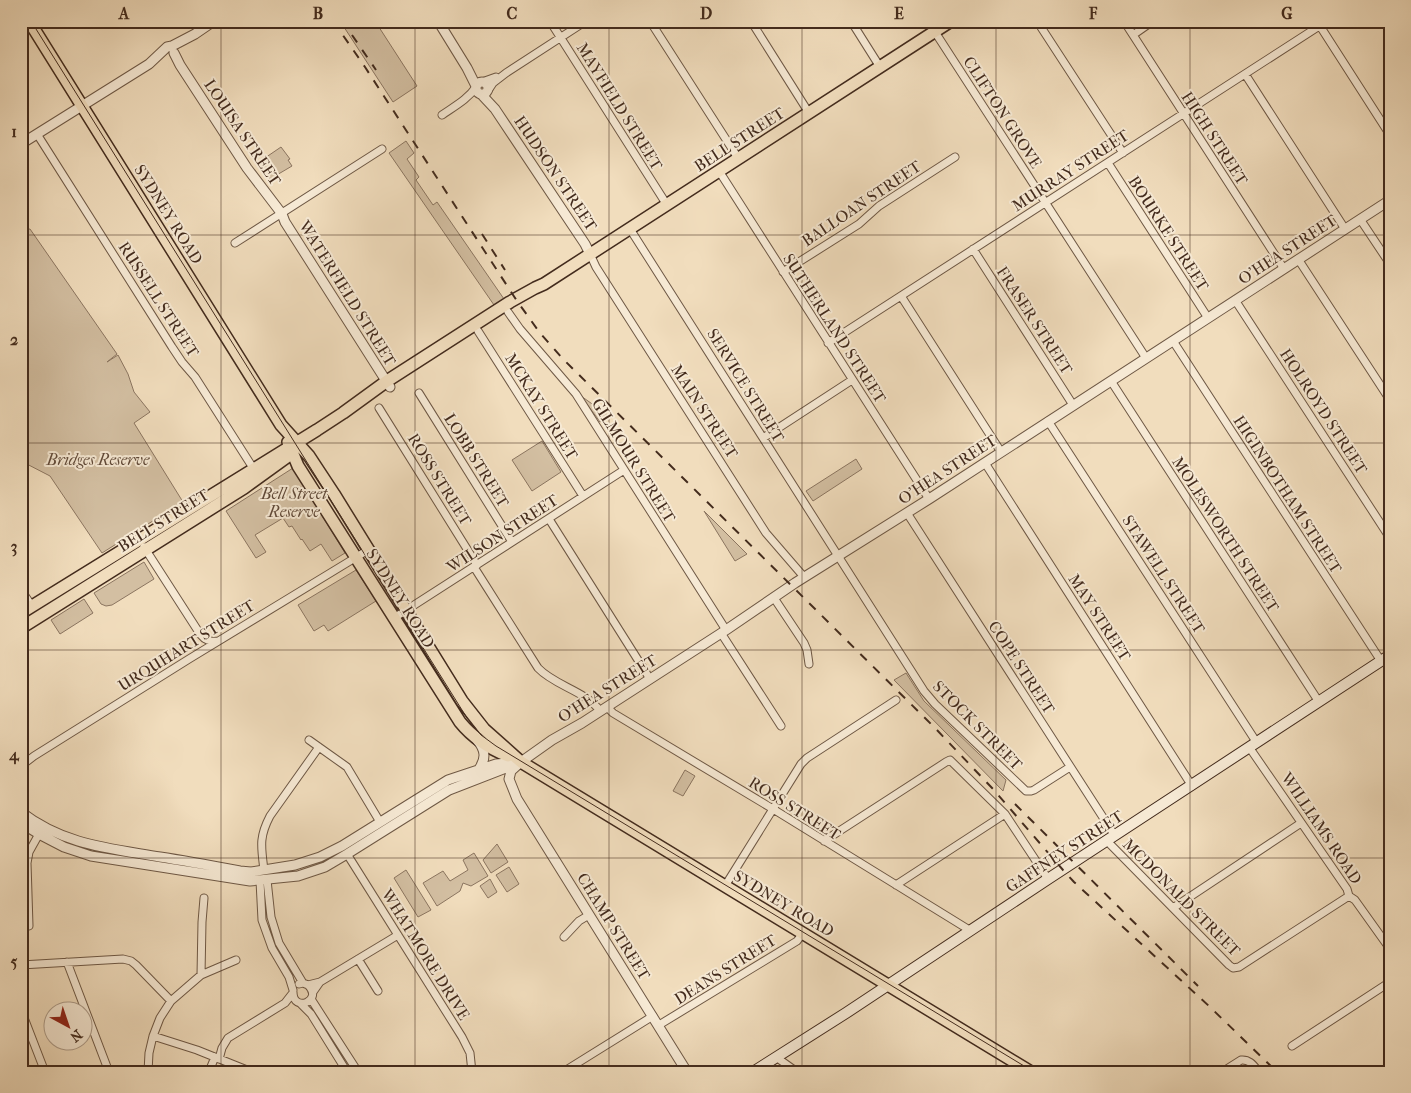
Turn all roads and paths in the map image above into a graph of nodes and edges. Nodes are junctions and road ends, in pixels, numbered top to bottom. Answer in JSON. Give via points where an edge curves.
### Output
{"nodes":[{"id":1,"x":29,"y":21,"type":"edge"},
{"id":2,"x":438,"y":21,"type":"edge"},
{"id":3,"x":550,"y":21,"type":"edge"},
{"id":4,"x":586,"y":21,"type":"edge"},
{"id":5,"x":650,"y":21,"type":"edge"},
{"id":6,"x":750,"y":21,"type":"edge"},
{"id":7,"x":851,"y":21,"type":"edge"},
{"id":8,"x":951,"y":21,"type":"edge"},
{"id":9,"x":1037,"y":21,"type":"edge"},
{"id":10,"x":1124,"y":21,"type":"edge"},
{"id":11,"x":1153,"y":21,"type":"edge"},
{"id":12,"x":1327,"y":21,"type":"edge"},
{"id":13,"x":212,"y":22,"type":"edge"},
{"id":14,"x":1320,"y":26,"type":"junction"},
{"id":15,"x":934,"y":32,"type":"junction"},
{"id":16,"x":1133,"y":34,"type":"junction"},
{"id":17,"x":561,"y":38,"type":"junction"},
{"id":18,"x":171,"y":52,"type":"junction"},
{"id":19,"x":880,"y":67,"type":"junction"},
{"id":20,"x":1245,"y":74,"type":"junction"},
{"id":21,"x":482,"y":88,"type":"junction"},
{"id":22,"x":82,"y":106,"type":"junction"},
{"id":23,"x":809,"y":113,"type":"junction"},
{"id":24,"x":1184,"y":114,"type":"junction"},
{"id":25,"x":442,"y":115,"type":"dead end"},
{"id":26,"x":37,"y":134,"type":"junction"},
{"id":27,"x":1390,"y":135,"type":"edge"},
{"id":28,"x":21,"y":144,"type":"edge"},
{"id":29,"x":382,"y":149,"type":"dead end"},
{"id":30,"x":1123,"y":153,"type":"junction"},
{"id":31,"x":955,"y":157,"type":"dead end"},
{"id":32,"x":738,"y":158,"type":"junction"},
{"id":33,"x":1108,"y":163,"type":"junction"},
{"id":34,"x":719,"y":171,"type":"junction"},
{"id":35,"x":1390,"y":200,"type":"edge"},
{"id":36,"x":1045,"y":203,"type":"junction"},
{"id":37,"x":667,"y":204,"type":"junction"},
{"id":38,"x":282,"y":214,"type":"junction"},
{"id":39,"x":1360,"y":219,"type":"junction"},
{"id":40,"x":630,"y":228,"type":"junction"},
{"id":41,"x":1345,"y":229,"type":"junction"},
{"id":42,"x":235,"y":243,"type":"dead end"},
{"id":43,"x":973,"y":249,"type":"junction"},
{"id":44,"x":590,"y":254,"type":"junction"},
{"id":45,"x":1298,"y":260,"type":"junction"},
{"id":46,"x":1390,"y":264,"type":"edge"},
{"id":47,"x":1284,"y":269,"type":"junction"},
{"id":48,"x":783,"y":272,"type":"junction"},
{"id":49,"x":544,"y":284,"type":"junction"},
{"id":50,"x":900,"y":296,"type":"junction"},
{"id":51,"x":1235,"y":300,"type":"junction"},
{"id":52,"x":508,"y":312,"type":"junction"},
{"id":53,"x":1208,"y":318,"type":"junction"},
{"id":54,"x":478,"y":330,"type":"junction"},
{"id":55,"x":1173,"y":341,"type":"junction"},
{"id":56,"x":828,"y":343,"type":"junction"},
{"id":57,"x":1146,"y":358,"type":"junction"},
{"id":58,"x":852,"y":380,"type":"junction"},
{"id":59,"x":1111,"y":381,"type":"junction"},
{"id":60,"x":388,"y":384,"type":"junction"},
{"id":61,"x":419,"y":393,"type":"dead end"},
{"id":62,"x":1390,"y":400,"type":"edge"},
{"id":63,"x":1073,"y":405,"type":"junction"},
{"id":64,"x":379,"y":408,"type":"dead end"},
{"id":65,"x":1048,"y":421,"type":"junction"},
{"id":66,"x":763,"y":438,"type":"junction"},
{"id":67,"x":295,"y":447,"type":"junction"},
{"id":68,"x":1001,"y":452,"type":"junction"},
{"id":69,"x":984,"y":463,"type":"junction"},
{"id":70,"x":624,"y":470,"type":"junction"},
{"id":71,"x":257,"y":474,"type":"junction"},
{"id":72,"x":583,"y":496,"type":"junction"},
{"id":73,"x":930,"y":499,"type":"junction"},
{"id":74,"x":907,"y":513,"type":"junction"},
{"id":75,"x":193,"y":514,"type":"junction"},
{"id":76,"x":549,"y":519,"type":"junction"},
{"id":77,"x":1390,"y":538,"type":"edge"},
{"id":78,"x":138,"y":540,"type":"junction"},
{"id":79,"x":512,"y":542,"type":"junction"},
{"id":80,"x":146,"y":550,"type":"junction"},
{"id":81,"x":368,"y":550,"type":"junction"},
{"id":82,"x":838,"y":556,"type":"junction"},
{"id":83,"x":356,"y":557,"type":"junction"},
{"id":84,"x":476,"y":566,"type":"junction"},
{"id":85,"x":804,"y":577,"type":"junction"},
{"id":86,"x":21,"y":590,"type":"edge"},
{"id":87,"x":774,"y":598,"type":"junction"},
{"id":88,"x":32,"y":606,"type":"junction"},
{"id":89,"x":406,"y":611,"type":"junction"},
{"id":90,"x":21,"y":613,"type":"edge"},
{"id":91,"x":394,"y":618,"type":"junction"},
{"id":92,"x":21,"y":628,"type":"edge"},
{"id":93,"x":724,"y":632,"type":"junction"},
{"id":94,"x":200,"y":634,"type":"junction"},
{"id":95,"x":218,"y":641,"type":"junction"},
{"id":96,"x":195,"y":655,"type":"junction"},
{"id":97,"x":1385,"y":658,"type":"edge"},
{"id":98,"x":809,"y":664,"type":"dead end"},
{"id":99,"x":650,"y":679,"type":"junction"},
{"id":100,"x":896,"y":700,"type":"dead end"},
{"id":101,"x":1319,"y":702,"type":"junction"},
{"id":102,"x":604,"y":709,"type":"junction"},
{"id":103,"x":781,"y":726,"type":"dead end"},
{"id":104,"x":309,"y":740,"type":"dead end"},
{"id":105,"x":477,"y":740,"type":"junction"},
{"id":106,"x":1253,"y":745,"type":"junction"},
{"id":107,"x":319,"y":747,"type":"junction"},
{"id":108,"x":521,"y":762,"type":"junction"},
{"id":109,"x":21,"y":766,"type":"edge"},
{"id":110,"x":1070,"y":767,"type":"junction"},
{"id":111,"x":479,"y":769,"type":"junction"},
{"id":112,"x":493,"y":774,"type":"junction"},
{"id":113,"x":1192,"y":786,"type":"junction"},
{"id":114,"x":517,"y":799,"type":"junction"},
{"id":115,"x":773,"y":809,"type":"junction"},
{"id":116,"x":21,"y":812,"type":"edge"},
{"id":117,"x":1005,"y":814,"type":"junction"},
{"id":118,"x":380,"y":822,"type":"junction"},
{"id":119,"x":21,"y":823,"type":"edge"},
{"id":120,"x":1301,"y":823,"type":"junction"},
{"id":121,"x":41,"y":831,"type":"junction"},
{"id":122,"x":1110,"y":839,"type":"junction"},
{"id":123,"x":824,"y":841,"type":"junction"},
{"id":124,"x":65,"y":843,"type":"junction"},
{"id":125,"x":342,"y":846,"type":"junction"},
{"id":126,"x":347,"y":854,"type":"junction"},
{"id":127,"x":173,"y":859,"type":"junction"},
{"id":128,"x":24,"y":867,"type":"edge"},
{"id":129,"x":171,"y":869,"type":"junction"},
{"id":130,"x":264,"y":870,"type":"junction"},
{"id":131,"x":1048,"y":879,"type":"junction"},
{"id":132,"x":264,"y":880,"type":"junction"},
{"id":133,"x":896,"y":885,"type":"junction"},
{"id":134,"x":725,"y":886,"type":"junction"},
{"id":135,"x":1349,"y":896,"type":"junction"},
{"id":136,"x":204,"y":898,"type":"dead end"},
{"id":137,"x":1173,"y":908,"type":"junction"},
{"id":138,"x":590,"y":915,"type":"junction"},
{"id":139,"x":29,"y":926,"type":"dead end"},
{"id":140,"x":971,"y":930,"type":"junction"},
{"id":141,"x":803,"y":933,"type":"junction"},
{"id":142,"x":398,"y":935,"type":"junction"},
{"id":143,"x":564,"y":937,"type":"dead end"},
{"id":144,"x":1390,"y":948,"type":"edge"},
{"id":145,"x":358,"y":959,"type":"junction"},
{"id":146,"x":236,"y":960,"type":"dead end"},
{"id":147,"x":66,"y":962,"type":"junction"},
{"id":148,"x":21,"y":965,"type":"edge"},
{"id":149,"x":201,"y":975,"type":"junction"},
{"id":150,"x":320,"y":982,"type":"junction"},
{"id":151,"x":1390,"y":982,"type":"edge"},
{"id":152,"x":305,"y":984,"type":"junction"},
{"id":153,"x":888,"y":985,"type":"junction"},
{"id":154,"x":378,"y":991,"type":"dead end"},
{"id":155,"x":293,"y":992,"type":"junction"},
{"id":156,"x":312,"y":995,"type":"junction"},
{"id":157,"x":171,"y":1001,"type":"junction"},
{"id":158,"x":286,"y":1003,"type":"junction"},
{"id":159,"x":299,"y":1003,"type":"junction"},
{"id":160,"x":21,"y":1010,"type":"edge"},
{"id":161,"x":653,"y":1016,"type":"junction"},
{"id":162,"x":659,"y":1025,"type":"junction"},
{"id":163,"x":153,"y":1036,"type":"junction"},
{"id":164,"x":1292,"y":1046,"type":"dead end"},
{"id":165,"x":776,"y":1057,"type":"junction"},
{"id":166,"x":217,"y":1058,"type":"junction"},
{"id":167,"x":686,"y":1071,"type":"edge"},
{"id":168,"x":45,"y":1072,"type":"edge"},
{"id":169,"x":109,"y":1072,"type":"edge"},
{"id":170,"x":148,"y":1072,"type":"edge"},
{"id":171,"x":210,"y":1072,"type":"edge"},
{"id":172,"x":252,"y":1072,"type":"edge"},
{"id":173,"x":347,"y":1072,"type":"edge"},
{"id":174,"x":358,"y":1072,"type":"edge"},
{"id":175,"x":472,"y":1072,"type":"edge"},
{"id":176,"x":563,"y":1072,"type":"edge"},
{"id":177,"x":754,"y":1072,"type":"edge"},
{"id":178,"x":797,"y":1072,"type":"edge"},
{"id":179,"x":1031,"y":1072,"type":"edge"},
{"id":180,"x":1222,"y":1072,"type":"edge"},
{"id":181,"x":1259,"y":1072,"type":"edge"}],
"edges":[{"from":1,"to":22,"type":"highway","name":"SYDNEY ROAD"},
{"from":2,"to":21,"type":"street","name":"HUDSON STREET"},
{"from":3,"to":17,"type":"street","name":"MAYFIELD STREET"},
{"from":4,"to":17,"type":"street"},
{"from":5,"to":32,"type":"street"},
{"from":6,"to":23,"type":"street"},
{"from":7,"to":19,"type":"street"},
{"from":8,"to":15,"type":"highway","name":"BELL STREET"},
{"from":9,"to":30,"type":"street"},
{"from":10,"to":16,"type":"street","name":"HIGH STREET"},
{"from":11,"to":16,"type":"street"},
{"from":12,"to":14,"type":"street","name":"MURRAY STREET"},
{"from":13,"to":18,"type":"street"},
{"from":14,"to":20,"type":"street","name":"MURRAY STREET"},
{"from":14,"to":27,"type":"street"},
{"from":15,"to":19,"type":"highway","name":"BELL STREET"},
{"from":15,"to":36,"type":"street","name":"CLIFTON GROVE"},
{"from":16,"to":24,"type":"street","name":"HIGH STREET"},
{"from":17,"to":21,"type":"street"},
{"from":17,"to":37,"type":"street","name":"MAYFIELD STREET"},
{"from":18,"to":22,"type":"street"},
{"from":18,"to":38,"type":"street","name":"LOUISA STREET","via":[[247,168]]},
{"from":19,"to":23,"type":"highway","name":"BELL STREET"},
{"from":20,"to":24,"type":"street","name":"MURRAY STREET"},
{"from":20,"to":41,"type":"street"},
{"from":21,"to":25,"type":"street"},
{"from":21,"to":44,"type":"street","name":"HUDSON STREET"},
{"from":22,"to":26,"type":"street"},
{"from":22,"to":67,"type":"highway","name":"SYDNEY ROAD"},
{"from":23,"to":32,"type":"highway","name":"BELL STREET"},
{"from":24,"to":30,"type":"street","name":"MURRAY STREET"},
{"from":24,"to":47,"type":"street","name":"HIGH STREET"},
{"from":26,"to":28,"type":"street"},
{"from":26,"to":71,"type":"street","name":"RUSSELL STREET"},
{"from":29,"to":38,"type":"street"},
{"from":30,"to":33,"type":"street","name":"MURRAY STREET"},
{"from":31,"to":48,"type":"street","name":"BALLOAN STREET"},
{"from":32,"to":34,"type":"highway","name":"BELL STREET"},
{"from":33,"to":36,"type":"street","name":"MURRAY STREET"},
{"from":33,"to":53,"type":"street","name":"BOURKE STREET"},
{"from":34,"to":37,"type":"highway","name":"BELL STREET"},
{"from":34,"to":48,"type":"street","name":"SUTHERLAND STREET"},
{"from":35,"to":39,"type":"street","name":"O'HEA STREET"},
{"from":36,"to":43,"type":"street","name":"MURRAY STREET"},
{"from":36,"to":57,"type":"street","name":"CLIFTON GROVE"},
{"from":37,"to":40,"type":"highway","name":"BELL STREET"},
{"from":38,"to":42,"type":"street"},
{"from":38,"to":60,"type":"street","name":"WATERFIELD STREET"},
{"from":39,"to":41,"type":"street","name":"O'HEA STREET"},
{"from":39,"to":46,"type":"street"},
{"from":40,"to":44,"type":"highway","name":"BELL STREET"},
{"from":40,"to":66,"type":"street","name":"SERVICE STREET"},
{"from":41,"to":45,"type":"street","name":"O'HEA STREET"},
{"from":43,"to":50,"type":"street","name":"MURRAY STREET"},
{"from":43,"to":63,"type":"street","name":"FRASER STREET"},
{"from":44,"to":49,"type":"highway","name":"BELL STREET"},
{"from":44,"to":85,"type":"street","name":"MAIN STREET","via":[[766,533]]},
{"from":45,"to":47,"type":"street","name":"O'HEA STREET"},
{"from":45,"to":62,"type":"street"},
{"from":47,"to":51,"type":"street","name":"O'HEA STREET"},
{"from":48,"to":56,"type":"street","name":"SUTHERLAND STREET"},
{"from":49,"to":52,"type":"highway","name":"BELL STREET"},
{"from":49,"to":60,"type":"highway","name":"BELL STREET","via":[[510,302]]},
{"from":50,"to":56,"type":"street","name":"MURRAY STREET"},
{"from":50,"to":68,"type":"street"},
{"from":51,"to":53,"type":"street","name":"O'HEA STREET"},
{"from":51,"to":77,"type":"street","name":"HOLROYD STREET"},
{"from":52,"to":54,"type":"highway","name":"BELL STREET"},
{"from":52,"to":70,"type":"street","name":"GILMOUR STREET","via":[[576,394]]},
{"from":53,"to":55,"type":"street","name":"O'HEA STREET"},
{"from":54,"to":60,"type":"highway","name":"BELL STREET"},
{"from":54,"to":72,"type":"street","name":"MCKAY STREET"},
{"from":55,"to":57,"type":"street","name":"O'HEA STREET"},
{"from":55,"to":97,"type":"street","name":"HIGINBOTHAM STREET"},
{"from":56,"to":58,"type":"street","name":"SUTHERLAND STREET"},
{"from":57,"to":59,"type":"street","name":"O'HEA STREET"},
{"from":58,"to":66,"type":"street"},
{"from":58,"to":73,"type":"street","name":"SUTHERLAND STREET"},
{"from":59,"to":63,"type":"street","name":"O'HEA STREET"},
{"from":59,"to":101,"type":"street","name":"MOLESWORTH STREET"},
{"from":60,"to":67,"type":"highway","name":"BELL STREET"},
{"from":61,"to":79,"type":"street","name":"LOBB STREET"},
{"from":63,"to":65,"type":"street","name":"O'HEA STREET"},
{"from":64,"to":84,"type":"street","name":"ROSS STREET"},
{"from":65,"to":68,"type":"street","name":"O'HEA STREET"},
{"from":65,"to":106,"type":"street","name":"STAWELL STREET"},
{"from":66,"to":82,"type":"street","name":"SERVICE STREET"},
{"from":67,"to":71,"type":"highway","name":"BELL STREET"},
{"from":67,"to":81,"type":"highway","name":"SYDNEY ROAD","via":[[334,494]]},
{"from":67,"to":83,"type":"highway","name":"SYDNEY ROAD","via":[[298,466]]},
{"from":68,"to":69,"type":"street","name":"O'HEA STREET"},
{"from":69,"to":73,"type":"street","name":"O'HEA STREET"},
{"from":69,"to":113,"type":"street","name":"MAY STREET"},
{"from":70,"to":72,"type":"street","name":"WILSON STREET"},
{"from":70,"to":93,"type":"street","name":"GILMOUR STREET"},
{"from":71,"to":75,"type":"highway","name":"BELL STREET"},
{"from":72,"to":76,"type":"street","name":"WILSON STREET"},
{"from":73,"to":74,"type":"street","name":"O'HEA STREET"},
{"from":74,"to":82,"type":"street","name":"O'HEA STREET"},
{"from":74,"to":110,"type":"street","name":"COPE STREET"},
{"from":75,"to":78,"type":"highway","name":"BELL STREET"},
{"from":75,"to":80,"type":"highway","name":"BELL STREET"},
{"from":76,"to":79,"type":"street","name":"WILSON STREET"},
{"from":76,"to":99,"type":"street"},
{"from":78,"to":80,"type":"street"},
{"from":78,"to":88,"type":"highway","name":"BELL STREET"},
{"from":79,"to":84,"type":"street","name":"WILSON STREET"},
{"from":80,"to":92,"type":"highway","name":"BELL STREET"},
{"from":80,"to":94,"type":"street"},
{"from":81,"to":83,"type":"street","name":"URQUHART STREET"},
{"from":81,"to":89,"type":"highway","name":"SYDNEY ROAD"},
{"from":82,"to":85,"type":"street","name":"O'HEA STREET"},
{"from":82,"to":110,"type":"street","name":"STOCK STREET","via":[[929,698],[1023,789],[1028,792],[1034,790]]},
{"from":83,"to":91,"type":"highway","name":"SYDNEY ROAD"},
{"from":83,"to":95,"type":"street","name":"URQUHART STREET"},
{"from":84,"to":89,"type":"street","name":"WILSON STREET"},
{"from":84,"to":102,"type":"street","name":"ROSS STREET","via":[[538,668]]},
{"from":85,"to":87,"type":"street","name":"O'HEA STREET"},
{"from":86,"to":88,"type":"street"},
{"from":87,"to":93,"type":"street","name":"O'HEA STREET"},
{"from":87,"to":98,"type":"street","via":[[804,642]]},
{"from":88,"to":90,"type":"highway","name":"BELL STREET"},
{"from":89,"to":91,"type":"street","name":"WILSON STREET"},
{"from":89,"to":108,"type":"highway","name":"SYDNEY ROAD","via":[[476,720]]},
{"from":91,"to":105,"type":"highway","name":"SYDNEY ROAD","via":[[460,722]]},
{"from":93,"to":99,"type":"street","name":"O'HEA STREET"},
{"from":93,"to":103,"type":"street","name":"GILMOUR STREET"},
{"from":94,"to":95,"type":"street","via":[[212,642]]},
{"from":94,"to":96,"type":"street","via":[[202,644]]},
{"from":95,"to":96,"type":"street","name":"URQUHART STREET"},
{"from":96,"to":109,"type":"street","name":"URQUHART STREET"},
{"from":97,"to":101,"type":"main road","name":"GAFFNEY STREET"},
{"from":99,"to":102,"type":"street","name":"O'HEA STREET"},
{"from":100,"to":115,"type":"street","via":[[804,761]]},
{"from":101,"to":106,"type":"main road","name":"GAFFNEY STREET"},
{"from":102,"to":108,"type":"street","name":"O'HEA STREET"},
{"from":102,"to":115,"type":"street","name":"ROSS STREET"},
{"from":104,"to":107,"type":"street"},
{"from":105,"to":108,"type":"highway","name":"SYDNEY ROAD"},
{"from":105,"to":111,"type":"street","via":[[485,757]]},
{"from":106,"to":113,"type":"main road","name":"GAFFNEY STREET"},
{"from":106,"to":120,"type":"street","name":"WILLIAMS ROAD"},
{"from":107,"to":118,"type":"street","via":[[347,767]]},
{"from":107,"to":130,"type":"street","via":[[264,828],[261,838]]},
{"from":108,"to":111,"type":"street","via":[[502,762]]},
{"from":108,"to":112,"type":"street"},
{"from":108,"to":114,"type":"street","name":"CHAMP STREET","via":[[509,774]]},
{"from":108,"to":134,"type":"highway","name":"SYDNEY ROAD"},
{"from":110,"to":122,"type":"street","name":"COPE STREET"},
{"from":111,"to":118,"type":"street","via":[[440,785]]},
{"from":112,"to":114,"type":"street","name":"CHAMP STREET","via":[[501,778]]},
{"from":112,"to":126,"type":"street","via":[[449,790]]},
{"from":113,"to":122,"type":"main road","name":"GAFFNEY STREET"},
{"from":114,"to":138,"type":"street","name":"CHAMP STREET"},
{"from":115,"to":123,"type":"street","name":"ROSS STREET"},
{"from":115,"to":134,"type":"street"},
{"from":116,"to":121,"type":"street"},
{"from":117,"to":123,"type":"street","via":[[950,760]]},
{"from":117,"to":131,"type":"street"},
{"from":117,"to":133,"type":"street"},
{"from":118,"to":125,"type":"street"},
{"from":119,"to":121,"type":"street"},
{"from":120,"to":135,"type":"street","name":"WILLIAMS ROAD"},
{"from":120,"to":137,"type":"street"},
{"from":121,"to":124,"type":"street"},
{"from":121,"to":128,"type":"street"},
{"from":122,"to":131,"type":"main road","name":"GAFFNEY STREET"},
{"from":122,"to":137,"type":"street","name":"MCDONALD STREET"},
{"from":123,"to":133,"type":"street","name":"ROSS STREET"},
{"from":124,"to":127,"type":"street"},
{"from":124,"to":129,"type":"street","via":[[91,856]]},
{"from":125,"to":126,"type":"street"},
{"from":125,"to":130,"type":"street","via":[[295,865]]},
{"from":126,"to":132,"type":"street","via":[[298,876]]},
{"from":126,"to":142,"type":"street","name":"WHATMORE DRIVE"},
{"from":127,"to":129,"type":"street"},
{"from":127,"to":130,"type":"street","via":[[240,872]]},
{"from":128,"to":139,"type":"street"},
{"from":129,"to":132,"type":"street","via":[[250,881]]},
{"from":130,"to":132,"type":"street"},
{"from":131,"to":140,"type":"main road","name":"GAFFNEY STREET"},
{"from":132,"to":152,"type":"street","via":[[278,943]]},
{"from":132,"to":155,"type":"street","via":[[262,920],[272,948],[290,978]]},
{"from":133,"to":140,"type":"street","name":"ROSS STREET"},
{"from":134,"to":141,"type":"highway","name":"SYDNEY ROAD"},
{"from":135,"to":137,"type":"street","name":"MCDONALD STREET","via":[[1233,968]]},
{"from":135,"to":144,"type":"street","name":"WILLIAMS ROAD"},
{"from":136,"to":149,"type":"street"},
{"from":138,"to":143,"type":"street","via":[[579,921]]},
{"from":138,"to":161,"type":"street","name":"CHAMP STREET"},
{"from":140,"to":153,"type":"main road","name":"GAFFNEY STREET"},
{"from":141,"to":153,"type":"highway","name":"SYDNEY ROAD"},
{"from":141,"to":162,"type":"street","name":"DEANS STREET","via":[[797,940]]},
{"from":142,"to":145,"type":"street"},
{"from":142,"to":175,"type":"street","name":"WHATMORE DRIVE","via":[[462,1037],[470,1053]]},
{"from":145,"to":150,"type":"street"},
{"from":145,"to":154,"type":"street"},
{"from":146,"to":149,"type":"street"},
{"from":147,"to":148,"type":"street"},
{"from":147,"to":157,"type":"street","via":[[130,961]]},
{"from":147,"to":169,"type":"street"},
{"from":149,"to":157,"type":"street"},
{"from":150,"to":152,"type":"street"},
{"from":150,"to":156,"type":"street"},
{"from":151,"to":164,"type":"street"},
{"from":152,"to":155,"type":"street","via":[[298,985]]},
{"from":152,"to":156,"type":"street"},
{"from":153,"to":165,"type":"main road","name":"GAFFNEY STREET"},
{"from":153,"to":179,"type":"highway","name":"SYDNEY ROAD"},
{"from":155,"to":158,"type":"street"},
{"from":155,"to":159,"type":"street"},
{"from":156,"to":159,"type":"street","via":[[306,1003]]},
{"from":156,"to":174,"type":"street"},
{"from":157,"to":163,"type":"street"},
{"from":158,"to":159,"type":"street"},
{"from":158,"to":166,"type":"street","via":[[228,1038]]},
{"from":159,"to":173,"type":"street","via":[[311,1014]]},
{"from":160,"to":168,"type":"street"},
{"from":161,"to":162,"type":"street","name":"CHAMP STREET"},
{"from":161,"to":176,"type":"street"},
{"from":162,"to":167,"type":"street","name":"CHAMP STREET"},
{"from":163,"to":166,"type":"street"},
{"from":163,"to":170,"type":"street"},
{"from":165,"to":177,"type":"main road","name":"GAFFNEY STREET"},
{"from":165,"to":178,"type":"street"},
{"from":166,"to":171,"type":"street"},
{"from":166,"to":172,"type":"street"},
{"from":180,"to":181,"type":"street","via":[[1245,1060]]}]}
